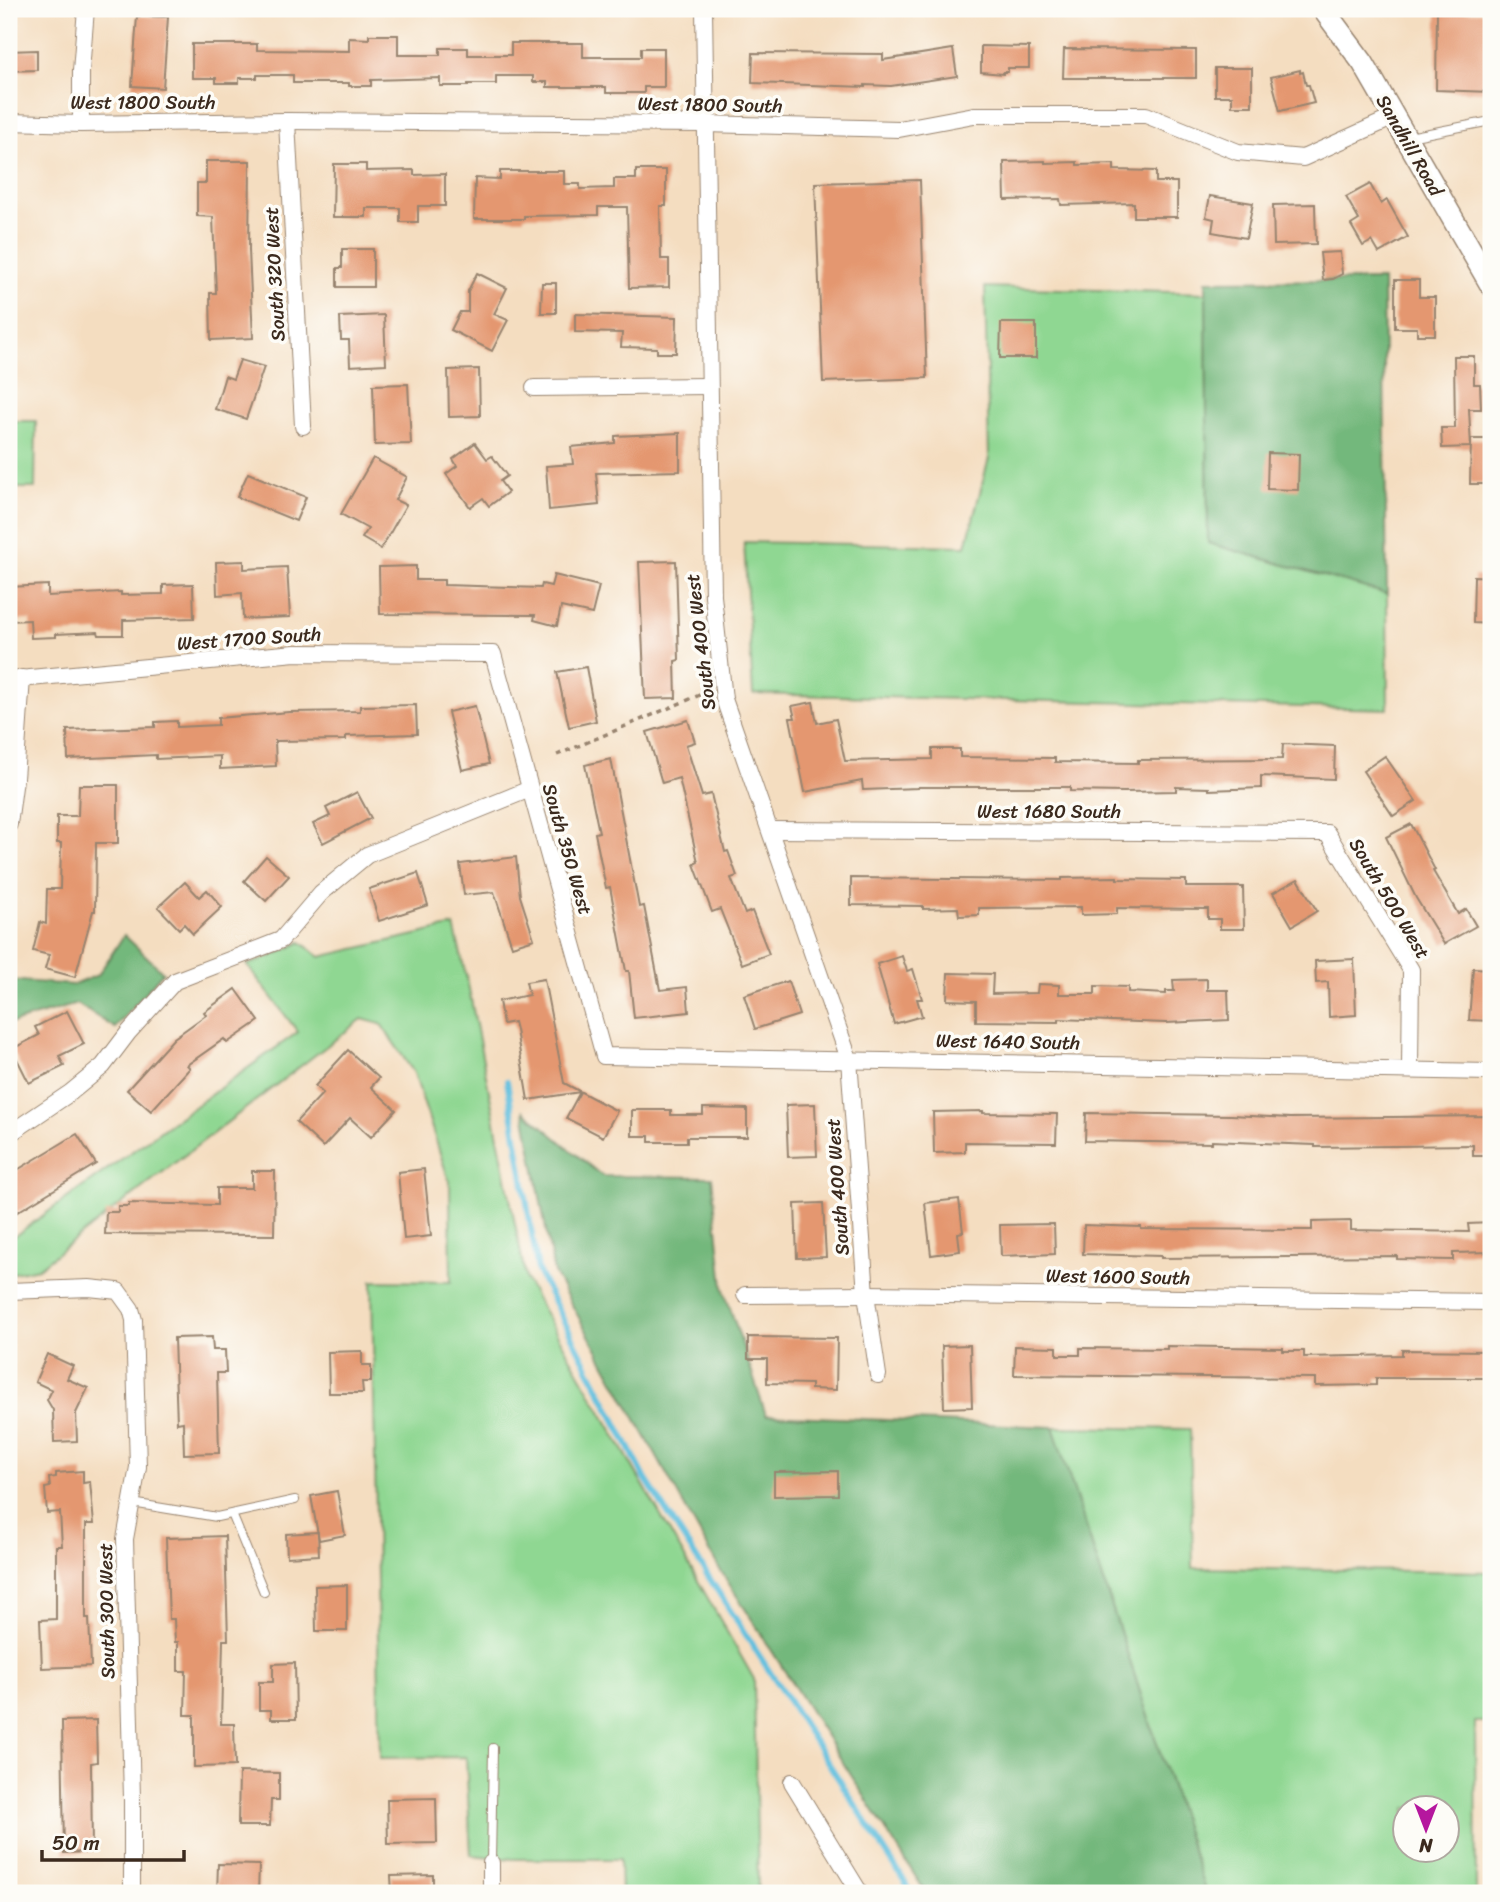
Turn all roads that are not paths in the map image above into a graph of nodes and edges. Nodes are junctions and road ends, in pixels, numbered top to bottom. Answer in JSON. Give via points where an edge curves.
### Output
{"nodes":[{"id":1,"x":86,"y":9,"type":"edge"},
{"id":2,"x":704,"y":9,"type":"edge"},
{"id":3,"x":1323,"y":9,"type":"edge"},
{"id":4,"x":1394,"y":117,"type":"junction"},
{"id":5,"x":287,"y":121,"type":"junction"},
{"id":6,"x":1491,"y":121,"type":"edge"},
{"id":7,"x":9,"y":122,"type":"edge"},
{"id":8,"x":81,"y":124,"type":"junction"},
{"id":9,"x":704,"y":124,"type":"junction"},
{"id":10,"x":1406,"y":138,"type":"junction"},
{"id":11,"x":1485,"y":260,"type":"edge"},
{"id":12,"x":1491,"y":285,"type":"edge"},
{"id":13,"x":708,"y":386,"type":"junction"},
{"id":14,"x":534,"y":388,"type":"dead end"},
{"id":15,"x":303,"y":426,"type":"dead end"},
{"id":16,"x":493,"y":654,"type":"joint"},
{"id":17,"x":16,"y":679,"type":"edge"},
{"id":18,"x":530,"y":789,"type":"junction"},
{"id":19,"x":9,"y":824,"type":"edge"},
{"id":20,"x":770,"y":830,"type":"junction"},
{"id":21,"x":1327,"y":833,"type":"joint"},
{"id":22,"x":604,"y":1056,"type":"joint"},
{"id":23,"x":849,"y":1059,"type":"junction"},
{"id":24,"x":1410,"y":1069,"type":"junction"},
{"id":25,"x":1491,"y":1072,"type":"edge"},
{"id":26,"x":9,"y":1134,"type":"edge"},
{"id":27,"x":9,"y":1292,"type":"edge"},
{"id":28,"x":866,"y":1294,"type":"junction"},
{"id":29,"x":745,"y":1295,"type":"dead end"},
{"id":30,"x":1491,"y":1302,"type":"edge"},
{"id":31,"x":878,"y":1374,"type":"dead end"},
{"id":32,"x":295,"y":1500,"type":"dead end"},
{"id":33,"x":132,"y":1503,"type":"junction"},
{"id":34,"x":232,"y":1514,"type":"junction"},
{"id":35,"x":264,"y":1592,"type":"dead end"},
{"id":36,"x":493,"y":1748,"type":"dead end"},
{"id":37,"x":792,"y":1782,"type":"dead end"},
{"id":38,"x":491,"y":1863,"type":"joint"},
{"id":39,"x":132,"y":1893,"type":"edge"},
{"id":40,"x":491,"y":1893,"type":"edge"},
{"id":41,"x":860,"y":1893,"type":"edge"}],
"edges":[{"from":1,"to":8,"type":"street"},
{"from":2,"to":9,"type":"street","name":"South 400 West"},
{"from":3,"to":4,"type":"street","name":"Sandhill Road","via":[[1363,63]]},
{"from":4,"to":9,"type":"street","name":"West 1800 South","via":[[1303,158],[1238,152],[1146,115],[974,115],[899,129]]},
{"from":4,"to":10,"type":"street","name":"Sandhill Road"},
{"from":5,"to":8,"type":"street","name":"West 1800 South"},
{"from":5,"to":9,"type":"street","name":"West 1800 South"},
{"from":5,"to":15,"type":"street","name":"South 320 West"},
{"from":6,"to":10,"type":"lane"},
{"from":7,"to":8,"type":"street","name":"West 1800 South"},
{"from":9,"to":13,"type":"street","name":"South 400 West"},
{"from":10,"to":11,"type":"street","name":"Sandhill Road"},
{"from":11,"to":12,"type":"street","name":"Sandhill Road"},
{"from":13,"to":14,"type":"street"},
{"from":13,"to":20,"type":"street","name":"South 400 West","via":[[713,596],[724,699]]},
{"from":16,"to":17,"type":"street","name":"West 1700 South","via":[[295,653]]},
{"from":16,"to":18,"type":"street","name":"South 350 West"},
{"from":17,"to":19,"type":"street","via":[[15,779]]},
{"from":18,"to":22,"type":"street","name":"South 350 West"},
{"from":18,"to":26,"type":"street","via":[[367,855],[321,893],[281,940],[175,981],[103,1066]]},
{"from":20,"to":21,"type":"street","name":"West 1680 South"},
{"from":20,"to":23,"type":"street","name":"South 400 West"},
{"from":21,"to":24,"type":"street","name":"South 500 West","via":[[1411,970]]},
{"from":22,"to":23,"type":"street","name":"West 1640 South"},
{"from":23,"to":24,"type":"street","name":"West 1640 South"},
{"from":23,"to":28,"type":"street","name":"South 400 West"},
{"from":24,"to":25,"type":"street","name":"West 1640 South"},
{"from":27,"to":33,"type":"street","name":"South 300 West","via":[[118,1291],[131,1309],[138,1467]]},
{"from":28,"to":29,"type":"street","name":"West 1600 South"},
{"from":28,"to":30,"type":"street","name":"West 1600 South"},
{"from":28,"to":31,"type":"street","name":"South 400 West"},
{"from":32,"to":34,"type":"lane"},
{"from":33,"to":34,"type":"lane","via":[[217,1517]]},
{"from":33,"to":39,"type":"street","name":"South 300 West","via":[[125,1539]]},
{"from":34,"to":35,"type":"lane"},
{"from":36,"to":38,"type":"lane"},
{"from":37,"to":41,"type":"street"},
{"from":38,"to":40,"type":"street"}]}
